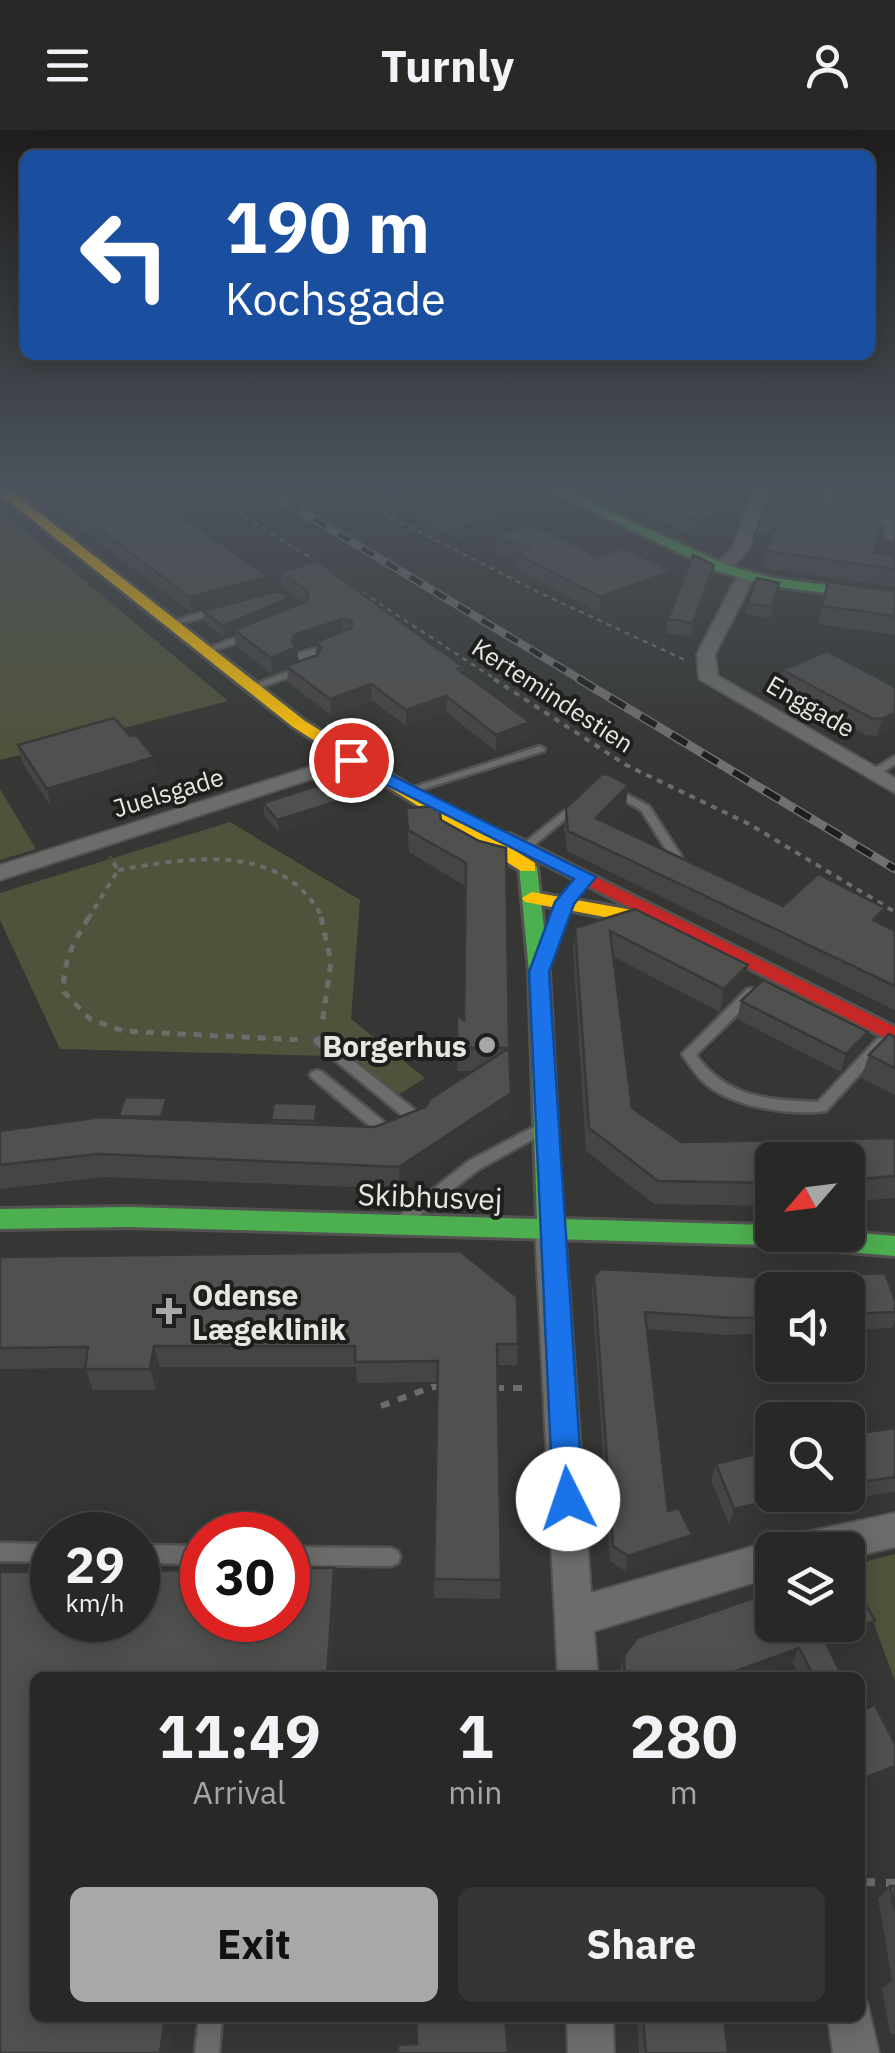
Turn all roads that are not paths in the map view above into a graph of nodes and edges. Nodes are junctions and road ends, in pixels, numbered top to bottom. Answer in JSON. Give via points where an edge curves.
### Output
{"nodes":[{"id":1,"x":118,"y":580,"type":"edge"},
{"id":2,"x":744,"y":580,"type":"edge"},
{"id":3,"x":771,"y":580,"type":"edge"},
{"id":4,"x":895,"y":598,"type":"edge"},
{"id":5,"x":234,"y":608,"type":"edge"},
{"id":6,"x":173,"y":623,"type":"junction"},
{"id":7,"x":256,"y":627,"type":"edge"},
{"id":8,"x":346,"y":640,"type":"edge"},
{"id":9,"x":207,"y":650,"type":"junction"},
{"id":10,"x":252,"y":687,"type":"junction"},
{"id":11,"x":540,"y":749,"type":"dead end"},
{"id":12,"x":895,"y":759,"type":"edge"},
{"id":13,"x":351,"y":760,"type":"junction"},
{"id":14,"x":873,"y":774,"type":"junction"},
{"id":15,"x":895,"y":786,"type":"edge"},
{"id":16,"x":413,"y":794,"type":"junction"},
{"id":17,"x":523,"y":856,"type":"junction"},
{"id":18,"x":676,"y":856,"type":"edge"},
{"id":19,"x":0,"y":873,"type":"edge"},
{"id":20,"x":586,"y":877,"type":"junction"},
{"id":21,"x":532,"y":898,"type":"junction"},
{"id":22,"x":565,"y":902,"type":"junction"},
{"id":23,"x":718,"y":948,"type":"junction"},
{"id":24,"x":539,"y":972,"type":"junction"},
{"id":25,"x":770,"y":974,"type":"junction"},
{"id":26,"x":892,"y":1035,"type":"edge"},
{"id":27,"x":320,"y":1041,"type":"road end"},
{"id":28,"x":317,"y":1075,"type":"dead end"},
{"id":29,"x":546,"y":1125,"type":"junction"},
{"id":30,"x":388,"y":1134,"type":"junction"},
{"id":31,"x":362,"y":1138,"type":"edge"},
{"id":32,"x":0,"y":1219,"type":"edge"},
{"id":33,"x":398,"y":1225,"type":"junction"},
{"id":34,"x":550,"y":1230,"type":"junction"},
{"id":35,"x":755,"y":1237,"type":"edge"},
{"id":36,"x":865,"y":1242,"type":"edge"},
{"id":37,"x":865,"y":1244,"type":"edge"},
{"id":38,"x":895,"y":1246,"type":"edge"},
{"id":39,"x":895,"y":1259,"type":"edge"},
{"id":40,"x":895,"y":1530,"type":"edge"},
{"id":41,"x":865,"y":1537,"type":"edge"},
{"id":42,"x":0,"y":1552,"type":"edge"},
{"id":43,"x":30,"y":1553,"type":"edge"},
{"id":44,"x":310,"y":1556,"type":"edge"},
{"id":45,"x":391,"y":1557,"type":"dead end"},
{"id":46,"x":755,"y":1564,"type":"edge"},
{"id":47,"x":576,"y":1611,"type":"junction"},
{"id":48,"x":578,"y":1672,"type":"edge"},
{"id":49,"x":211,"y":2022,"type":"edge"},
{"id":50,"x":590,"y":2022,"type":"edge"},
{"id":51,"x":852,"y":2022,"type":"edge"},
{"id":52,"x":207,"y":2053,"type":"edge"},
{"id":53,"x":591,"y":2053,"type":"edge"},
{"id":54,"x":856,"y":2053,"type":"edge"}],
"edges":[{"from":1,"to":6,"type":"main road"},
{"from":2,"to":14,"type":"street","name":"Enggade","via":[[706,654],[709,679]]},
{"from":3,"to":4,"type":"main road"},
{"from":5,"to":6,"type":"lane"},
{"from":6,"to":9,"type":"main road"},
{"from":7,"to":9,"type":"lane","via":[[255,633]]},
{"from":8,"to":10,"type":"lane","via":[[300,656],[315,666]]},
{"from":9,"to":10,"type":"main road"},
{"from":10,"to":13,"type":"main road"},
{"from":11,"to":16,"type":"lane"},
{"from":12,"to":14,"type":"lane"},
{"from":13,"to":16,"type":"main road"},
{"from":13,"to":19,"type":"street","name":"Juelsgade"},
{"from":14,"to":15,"type":"street","name":"Enggade"},
{"from":16,"to":17,"type":"main road"},
{"from":17,"to":18,"type":"lane","via":[[594,789],[606,786],[645,808]]},
{"from":17,"to":20,"type":"main road","via":[[552,860]]},
{"from":17,"to":21,"type":"main road"},
{"from":20,"to":22,"type":"main road"},
{"from":20,"to":23,"type":"main road"},
{"from":21,"to":22,"type":"main road"},
{"from":21,"to":24,"type":"main road"},
{"from":22,"to":23,"type":"main road","via":[[618,911]]},
{"from":22,"to":24,"type":"main road"},
{"from":23,"to":25,"type":"main road"},
{"from":24,"to":29,"type":"main road"},
{"from":25,"to":26,"type":"main road"},
{"from":25,"to":26,"type":"lane","via":[[689,1054],[700,1074],[754,1104],[822,1108]]},
{"from":27,"to":30,"type":"lane","via":[[417,1120]]},
{"from":28,"to":30,"type":"lane"},
{"from":29,"to":33,"type":"lane","via":[[469,1162]]},
{"from":29,"to":34,"type":"main road"},
{"from":30,"to":31,"type":"lane"},
{"from":32,"to":33,"type":"main road","name":"Skibhusvej"},
{"from":33,"to":34,"type":"main road","name":"Skibhusvej"},
{"from":34,"to":35,"type":"main road","name":"Skibhusvej"},
{"from":34,"to":47,"type":"street"},
{"from":36,"to":38,"type":"main road","name":"Skibhusvej"},
{"from":37,"to":39,"type":"main road","name":"Skibhusvej"},
{"from":40,"to":41,"type":"street"},
{"from":42,"to":43,"type":"lane"},
{"from":44,"to":45,"type":"lane"},
{"from":46,"to":47,"type":"street","via":[[601,1612]]},
{"from":47,"to":48,"type":"street"},
{"from":49,"to":52,"type":"lane"},
{"from":50,"to":53,"type":"street"},
{"from":51,"to":54,"type":"street"}]}
